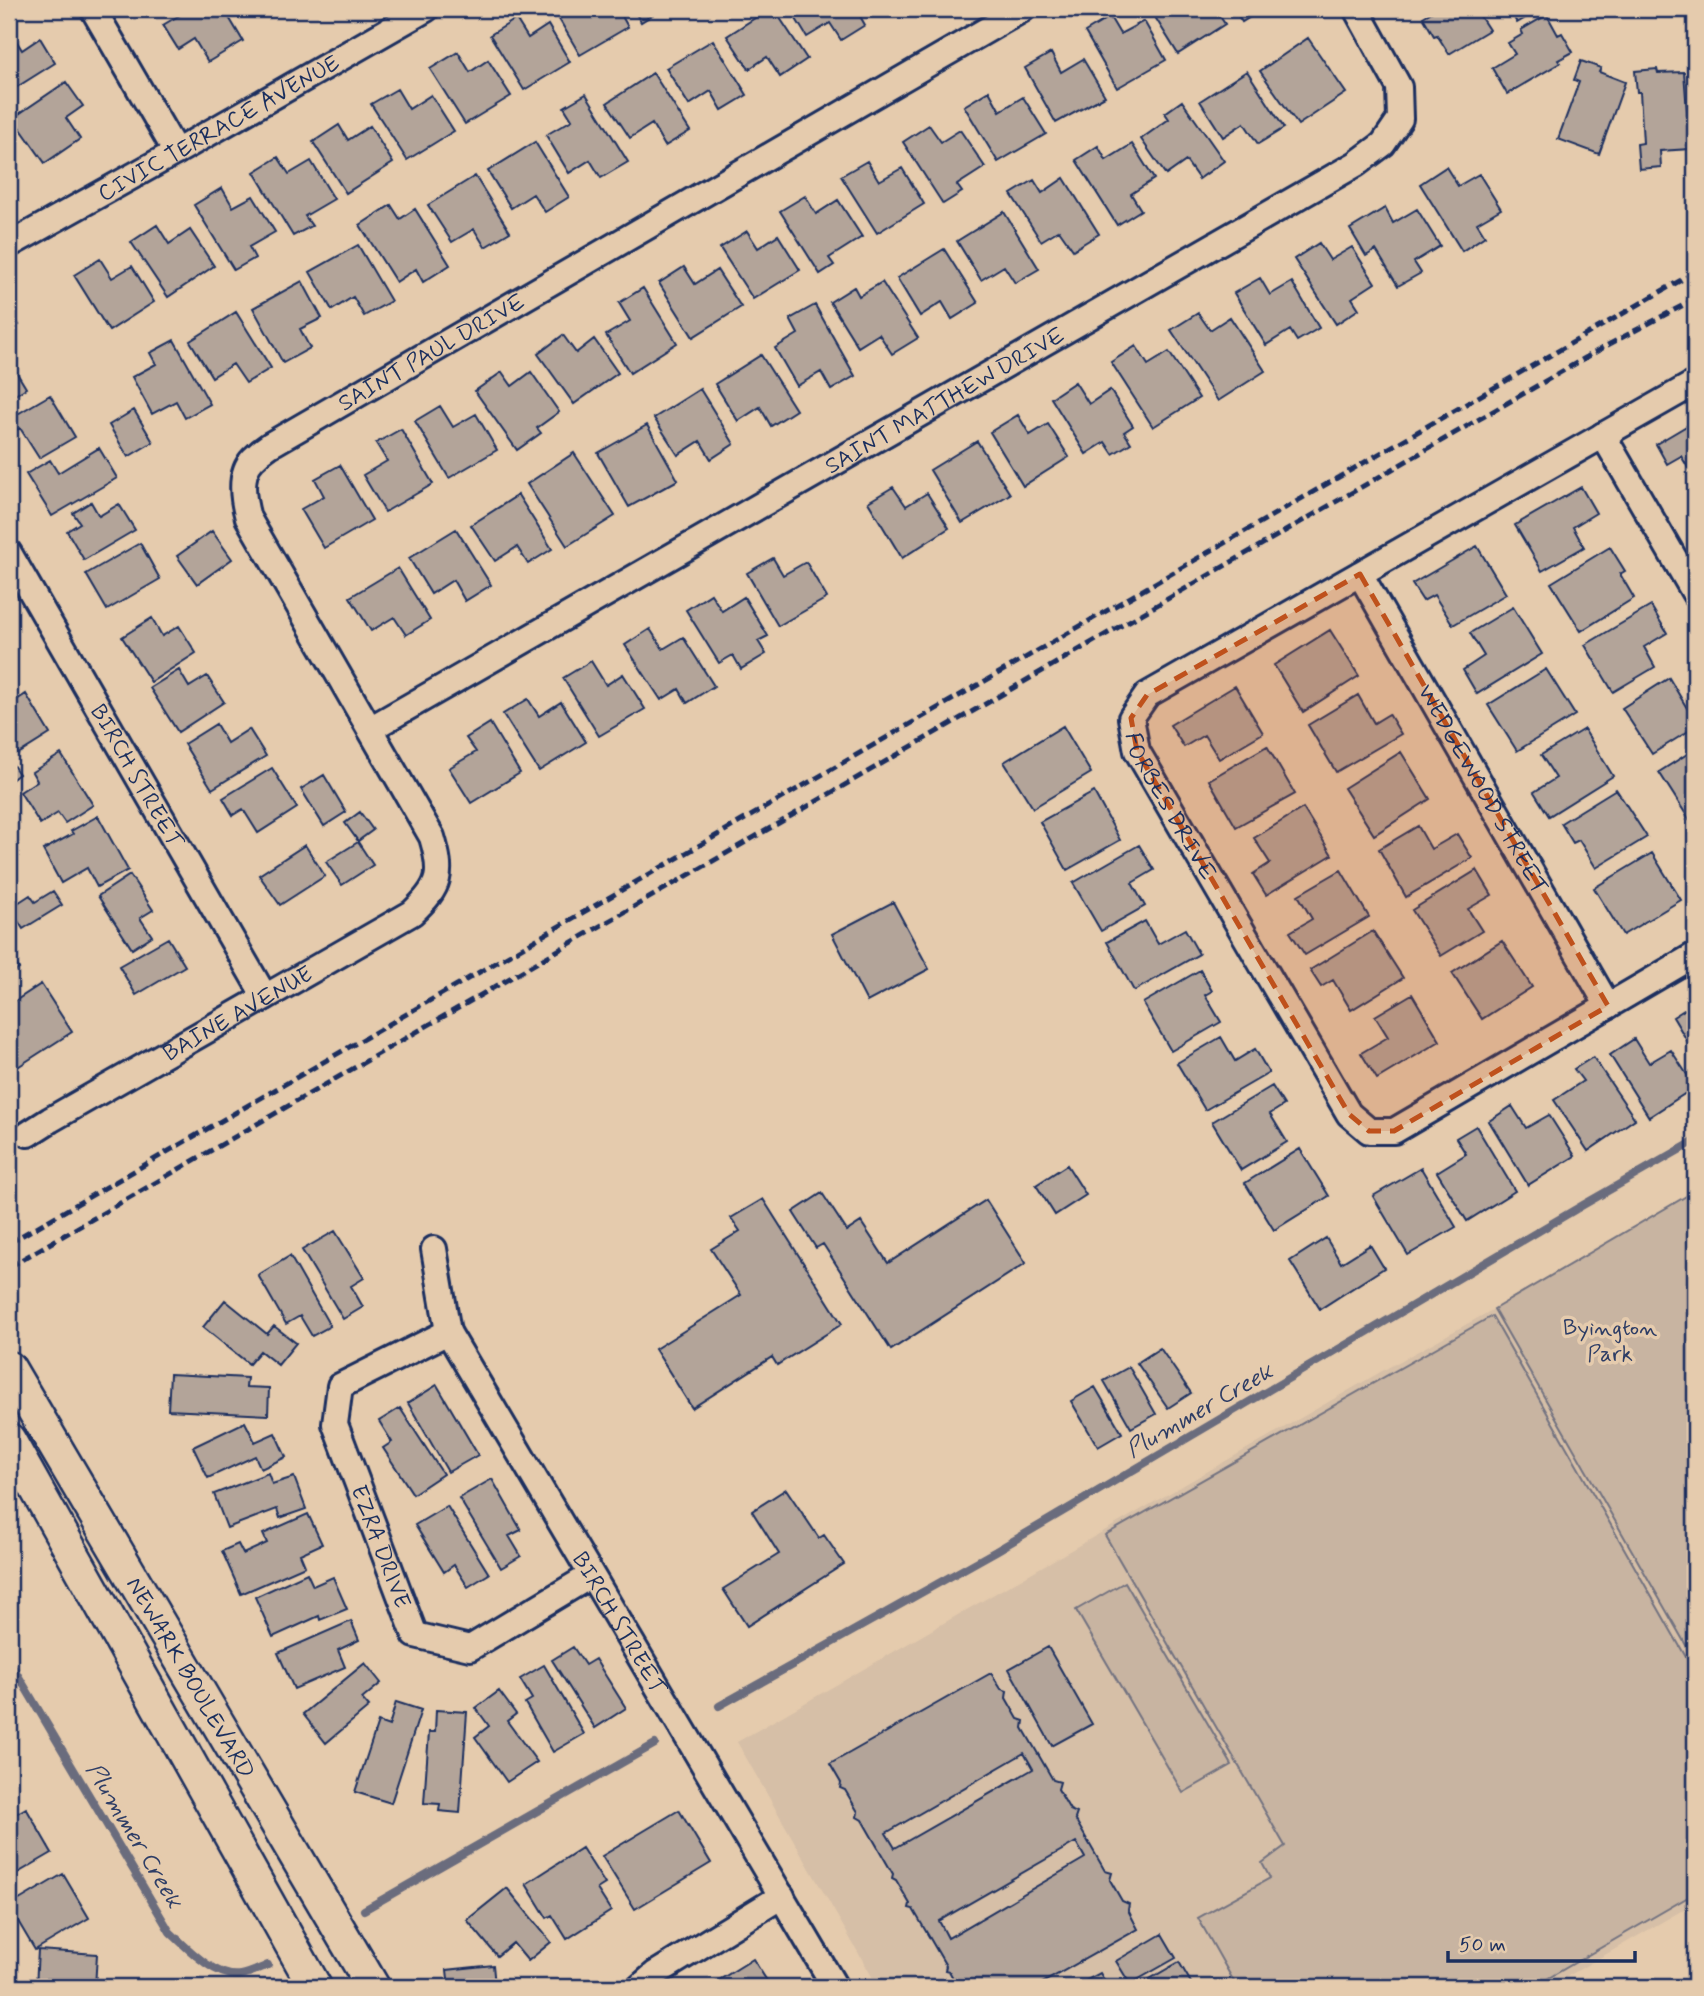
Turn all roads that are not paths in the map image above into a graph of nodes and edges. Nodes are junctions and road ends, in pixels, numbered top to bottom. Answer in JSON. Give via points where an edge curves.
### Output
{"nodes":[{"id":1,"x":93,"y":9,"type":"edge"},
{"id":2,"x":426,"y":9,"type":"edge"},
{"id":3,"x":1023,"y":9,"type":"edge"},
{"id":4,"x":1356,"y":9,"type":"edge"},
{"id":5,"x":176,"y":152,"type":"junction"},
{"id":6,"x":9,"y":245,"type":"edge"},
{"id":7,"x":1695,"y":383,"type":"edge"},
{"id":8,"x":1603,"y":435,"type":"junction"},
{"id":9,"x":9,"y":553,"type":"edge"},
{"id":10,"x":1360,"y":574,"type":"junction"},
{"id":11,"x":1695,"y":594,"type":"edge"},
{"id":12,"x":370,"y":729,"type":"junction"},
{"id":13,"x":438,"y":881,"type":"joint"},
{"id":14,"x":1695,"y":955,"type":"edge"},
{"id":15,"x":265,"y":998,"type":"junction"},
{"id":16,"x":1608,"y":1006,"type":"junction"},
{"id":17,"x":28,"y":1134,"type":"dead end"},
{"id":18,"x":434,"y":1249,"type":"dead end"},
{"id":19,"x":447,"y":1332,"type":"junction"},
{"id":20,"x":9,"y":1368,"type":"edge"},
{"id":21,"x":9,"y":1440,"type":"edge"},
{"id":22,"x":590,"y":1576,"type":"junction"},
{"id":23,"x":782,"y":1896,"type":"junction"},
{"id":24,"x":315,"y":1987,"type":"edge"},
{"id":25,"x":373,"y":1987,"type":"edge"},
{"id":26,"x":640,"y":1987,"type":"edge"},
{"id":27,"x":835,"y":1987,"type":"edge"}],
"edges":[{"from":1,"to":5,"type":"street"},
{"from":2,"to":5,"type":"street","name":"CIVIC TERRACE AVENUE"},
{"from":3,"to":12,"type":"street","name":"SAINT PAUL DRIVE","via":[[270,444],[250,461],[242,497],[248,518]]},
{"from":4,"to":12,"type":"street","name":"SAINT MATTHEW DRIVE","via":[[1399,87],[1400,119],[1374,151]]},
{"from":5,"to":6,"type":"street","name":"CIVIC TERRACE AVENUE"},
{"from":7,"to":8,"type":"street","name":"FORBES DRIVE"},
{"from":8,"to":10,"type":"street","name":"FORBES DRIVE"},
{"from":8,"to":11,"type":"street"},
{"from":9,"to":15,"type":"street","name":"BIRCH STREET"},
{"from":10,"to":16,"type":"street","name":"WEDGEWOOD STREET"},
{"from":10,"to":16,"type":"street","name":"FORBES DRIVE","via":[[1147,695],[1131,718],[1137,751],[1349,1114],[1369,1131],[1394,1131]]},
{"from":12,"to":13,"type":"street","name":"SAINT PAUL DRIVE","via":[[432,837],[439,860]]},
{"from":13,"to":15,"type":"street","name":"BAINE AVENUE","via":[[428,899],[412,913]]},
{"from":14,"to":16,"type":"street","name":"FORBES DRIVE"},
{"from":15,"to":17,"type":"street","name":"BAINE AVENUE"},
{"from":18,"to":19,"type":"street","name":"BIRCH STREET"},
{"from":19,"to":22,"type":"street","name":"BIRCH STREET"},
{"from":19,"to":22,"type":"street","name":"EZRA DRIVE","via":[[340,1386],[335,1424],[415,1636],[470,1648]]},
{"from":20,"to":25,"type":"main road","name":"NEWARK BOULEVARD"},
{"from":21,"to":24,"type":"main road","name":"NEWARK BOULEVARD"},
{"from":22,"to":23,"type":"street","name":"BIRCH STREET"},
{"from":23,"to":26,"type":"street"},
{"from":23,"to":27,"type":"street","name":"BIRCH STREET"}]}
